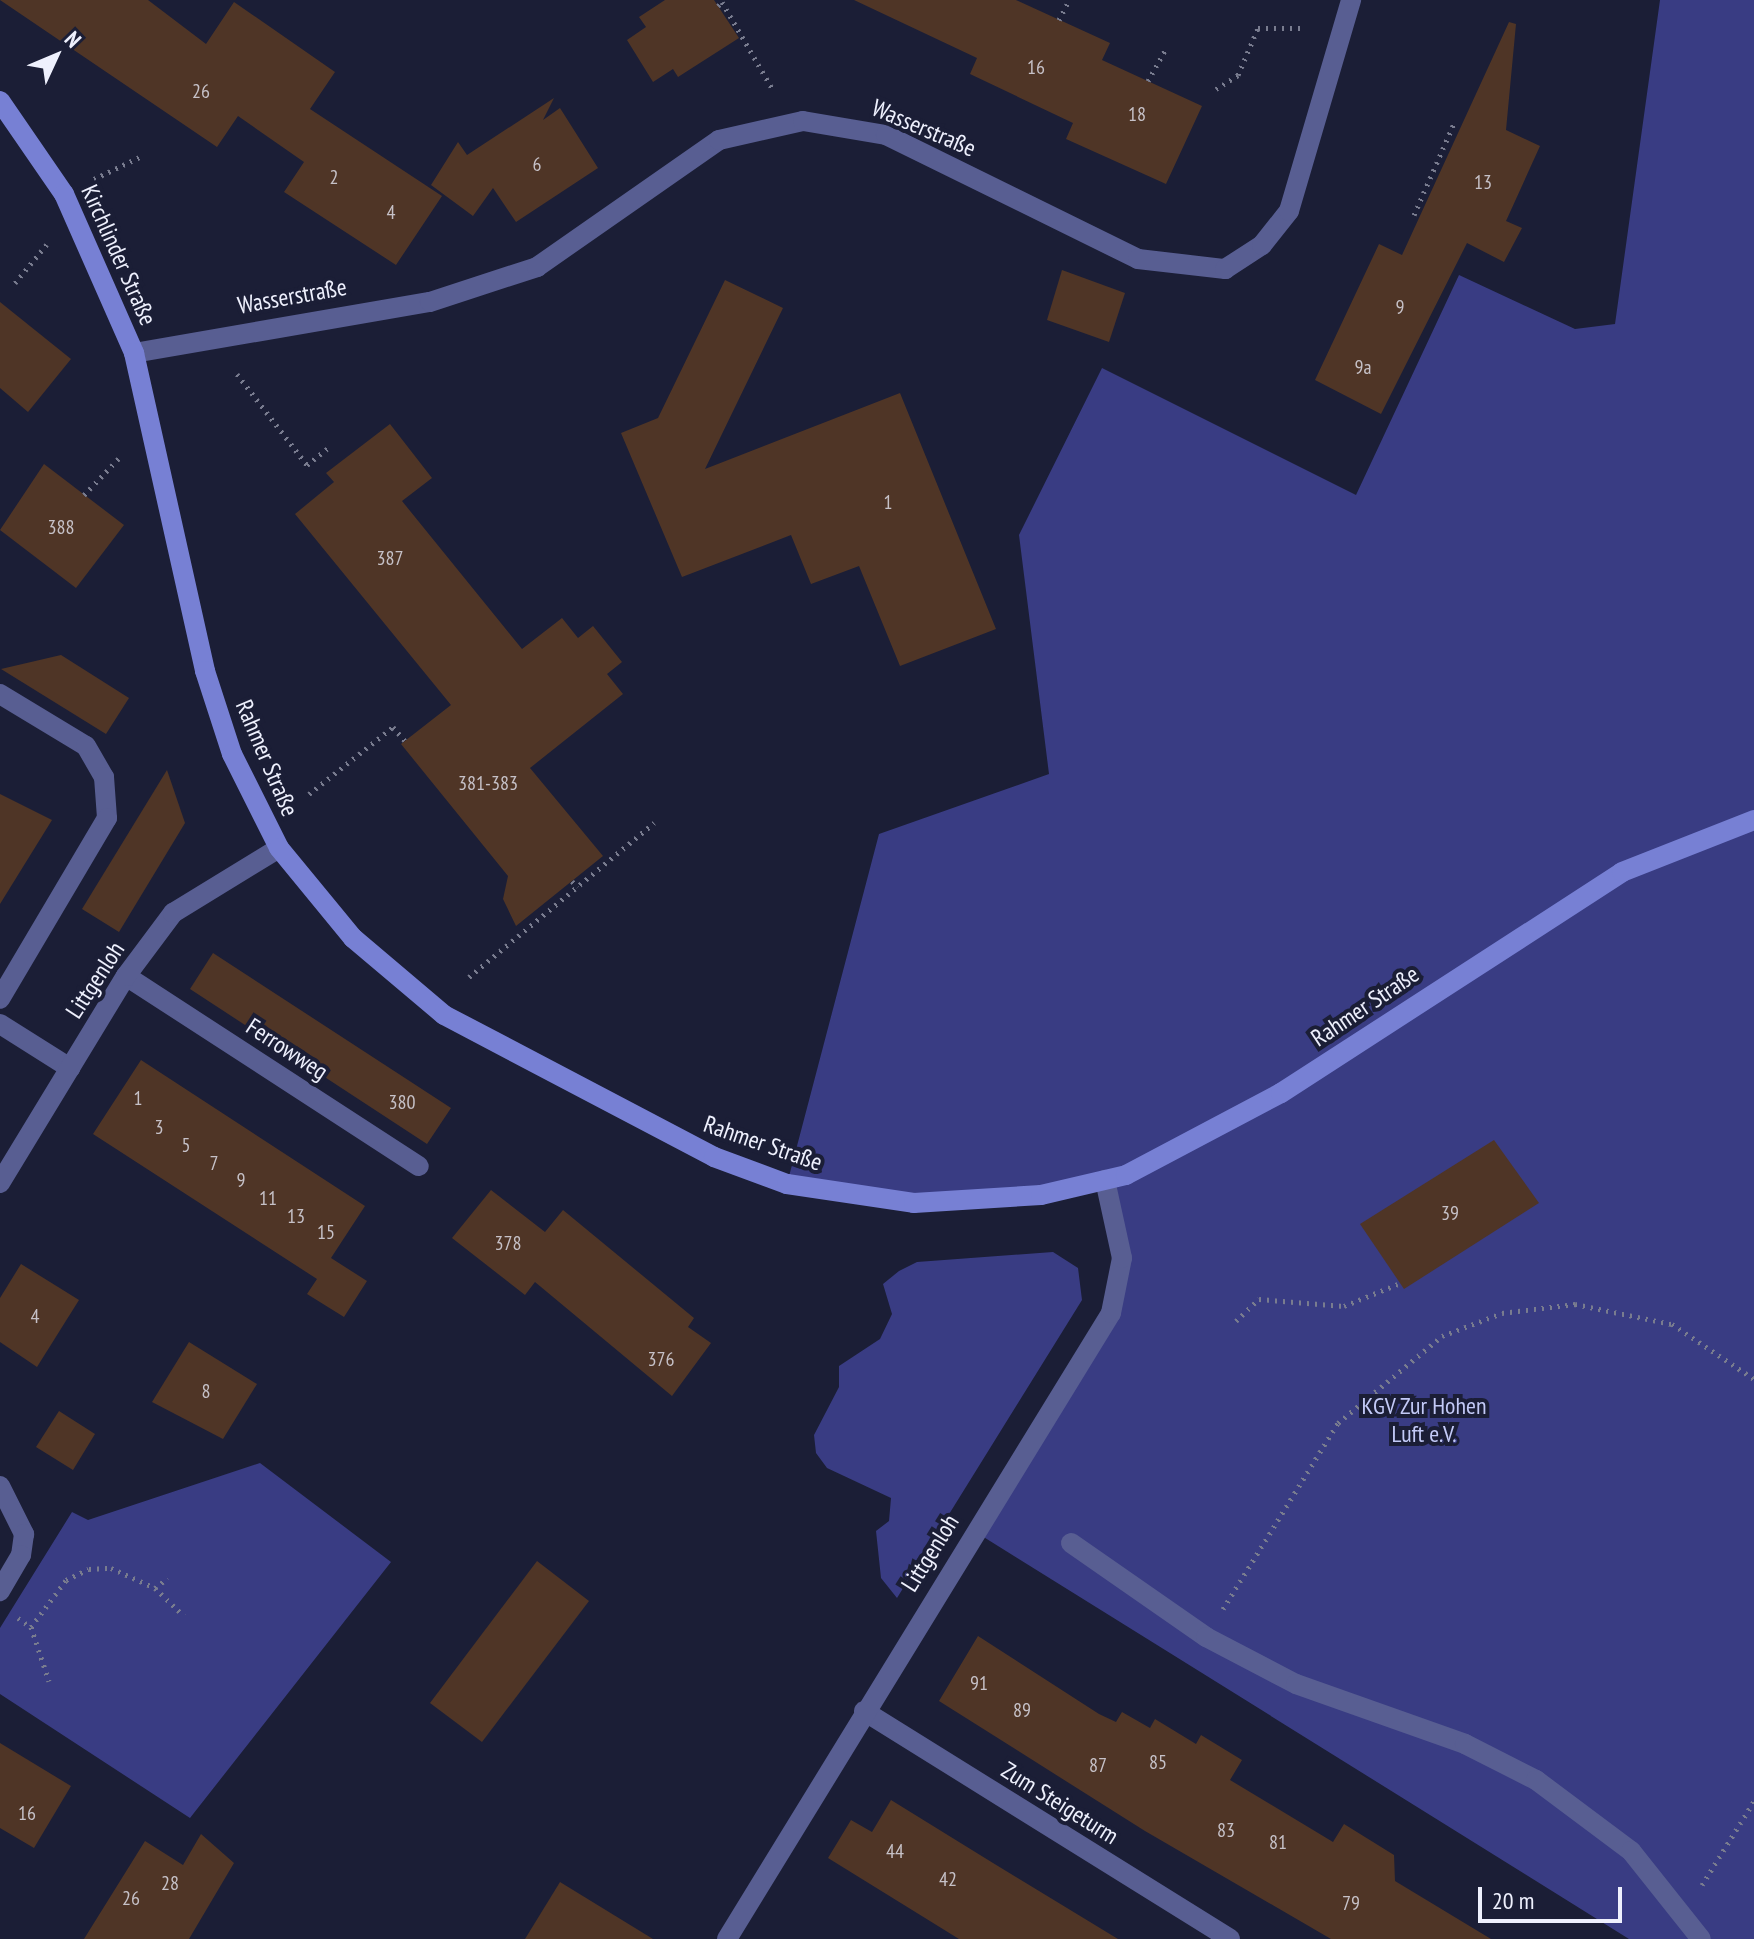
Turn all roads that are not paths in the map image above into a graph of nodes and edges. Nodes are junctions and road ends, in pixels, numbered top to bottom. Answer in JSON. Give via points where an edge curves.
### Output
{"nodes":[{"id":1,"x":1351,"y":0,"type":"edge"},
{"id":2,"x":0,"y":101,"type":"edge"},
{"id":3,"x":134,"y":353,"type":"junction"},
{"id":4,"x":0,"y":694,"type":"edge"},
{"id":5,"x":1754,"y":820,"type":"edge"},
{"id":6,"x":279,"y":848,"type":"junction"},
{"id":7,"x":126,"y":976,"type":"junction"},
{"id":8,"x":0,"y":999,"type":"edge"},
{"id":9,"x":0,"y":1024,"type":"edge"},
{"id":10,"x":70,"y":1068,"type":"junction"},
{"id":11,"x":419,"y":1166,"type":"dead end"},
{"id":12,"x":1105,"y":1180,"type":"junction"},
{"id":13,"x":0,"y":1183,"type":"edge"},
{"id":14,"x":0,"y":1486,"type":"edge"},
{"id":15,"x":1071,"y":1543,"type":"dead end"},
{"id":16,"x":0,"y":1591,"type":"edge"},
{"id":17,"x":864,"y":1711,"type":"junction"},
{"id":18,"x":727,"y":1939,"type":"edge"},
{"id":19,"x":1230,"y":1939,"type":"edge"},
{"id":20,"x":1701,"y":1939,"type":"edge"}],
"edges":[{"from":1,"to":3,"type":"street","name":"Wasserstraße","via":[[1289,211],[1262,245],[1225,269],[1138,259],[886,135],[803,121],[719,140],[537,267],[430,302]]},
{"from":2,"to":3,"type":"main road","name":"Kirchlinder Straße","via":[[64,194]]},
{"from":3,"to":6,"type":"main road","name":"Rahmer Straße","via":[[205,671],[232,754]]},
{"from":4,"to":8,"type":"street","via":[[86,746],[104,777],[107,818]]},
{"from":5,"to":12,"type":"main road","name":"Rahmer Straße","via":[[1622,872],[1281,1093],[1202,1139]]},
{"from":6,"to":7,"type":"street","name":"Littgenloh","via":[[173,913]]},
{"from":6,"to":12,"type":"main road","name":"Rahmer Straße","via":[[353,938],[444,1015],[714,1157],[787,1184],[914,1203],[1041,1195]]},
{"from":7,"to":10,"type":"street","name":"Littgenloh"},
{"from":7,"to":11,"type":"street","name":"Ferrowweg"},
{"from":9,"to":10,"type":"street"},
{"from":10,"to":13,"type":"street","name":"Littgenloh"},
{"from":12,"to":17,"type":"street","name":"Littgenloh","via":[[1122,1258],[1111,1313]]},
{"from":14,"to":16,"type":"street","via":[[24,1534],[21,1555]]},
{"from":15,"to":20,"type":"street","via":[[1206,1637],[1296,1684],[1465,1744],[1536,1780],[1631,1851],[1686,1912]]},
{"from":17,"to":18,"type":"street","name":"Littgenloh"},
{"from":17,"to":19,"type":"street","name":"Zum Steigeturm"}]}
